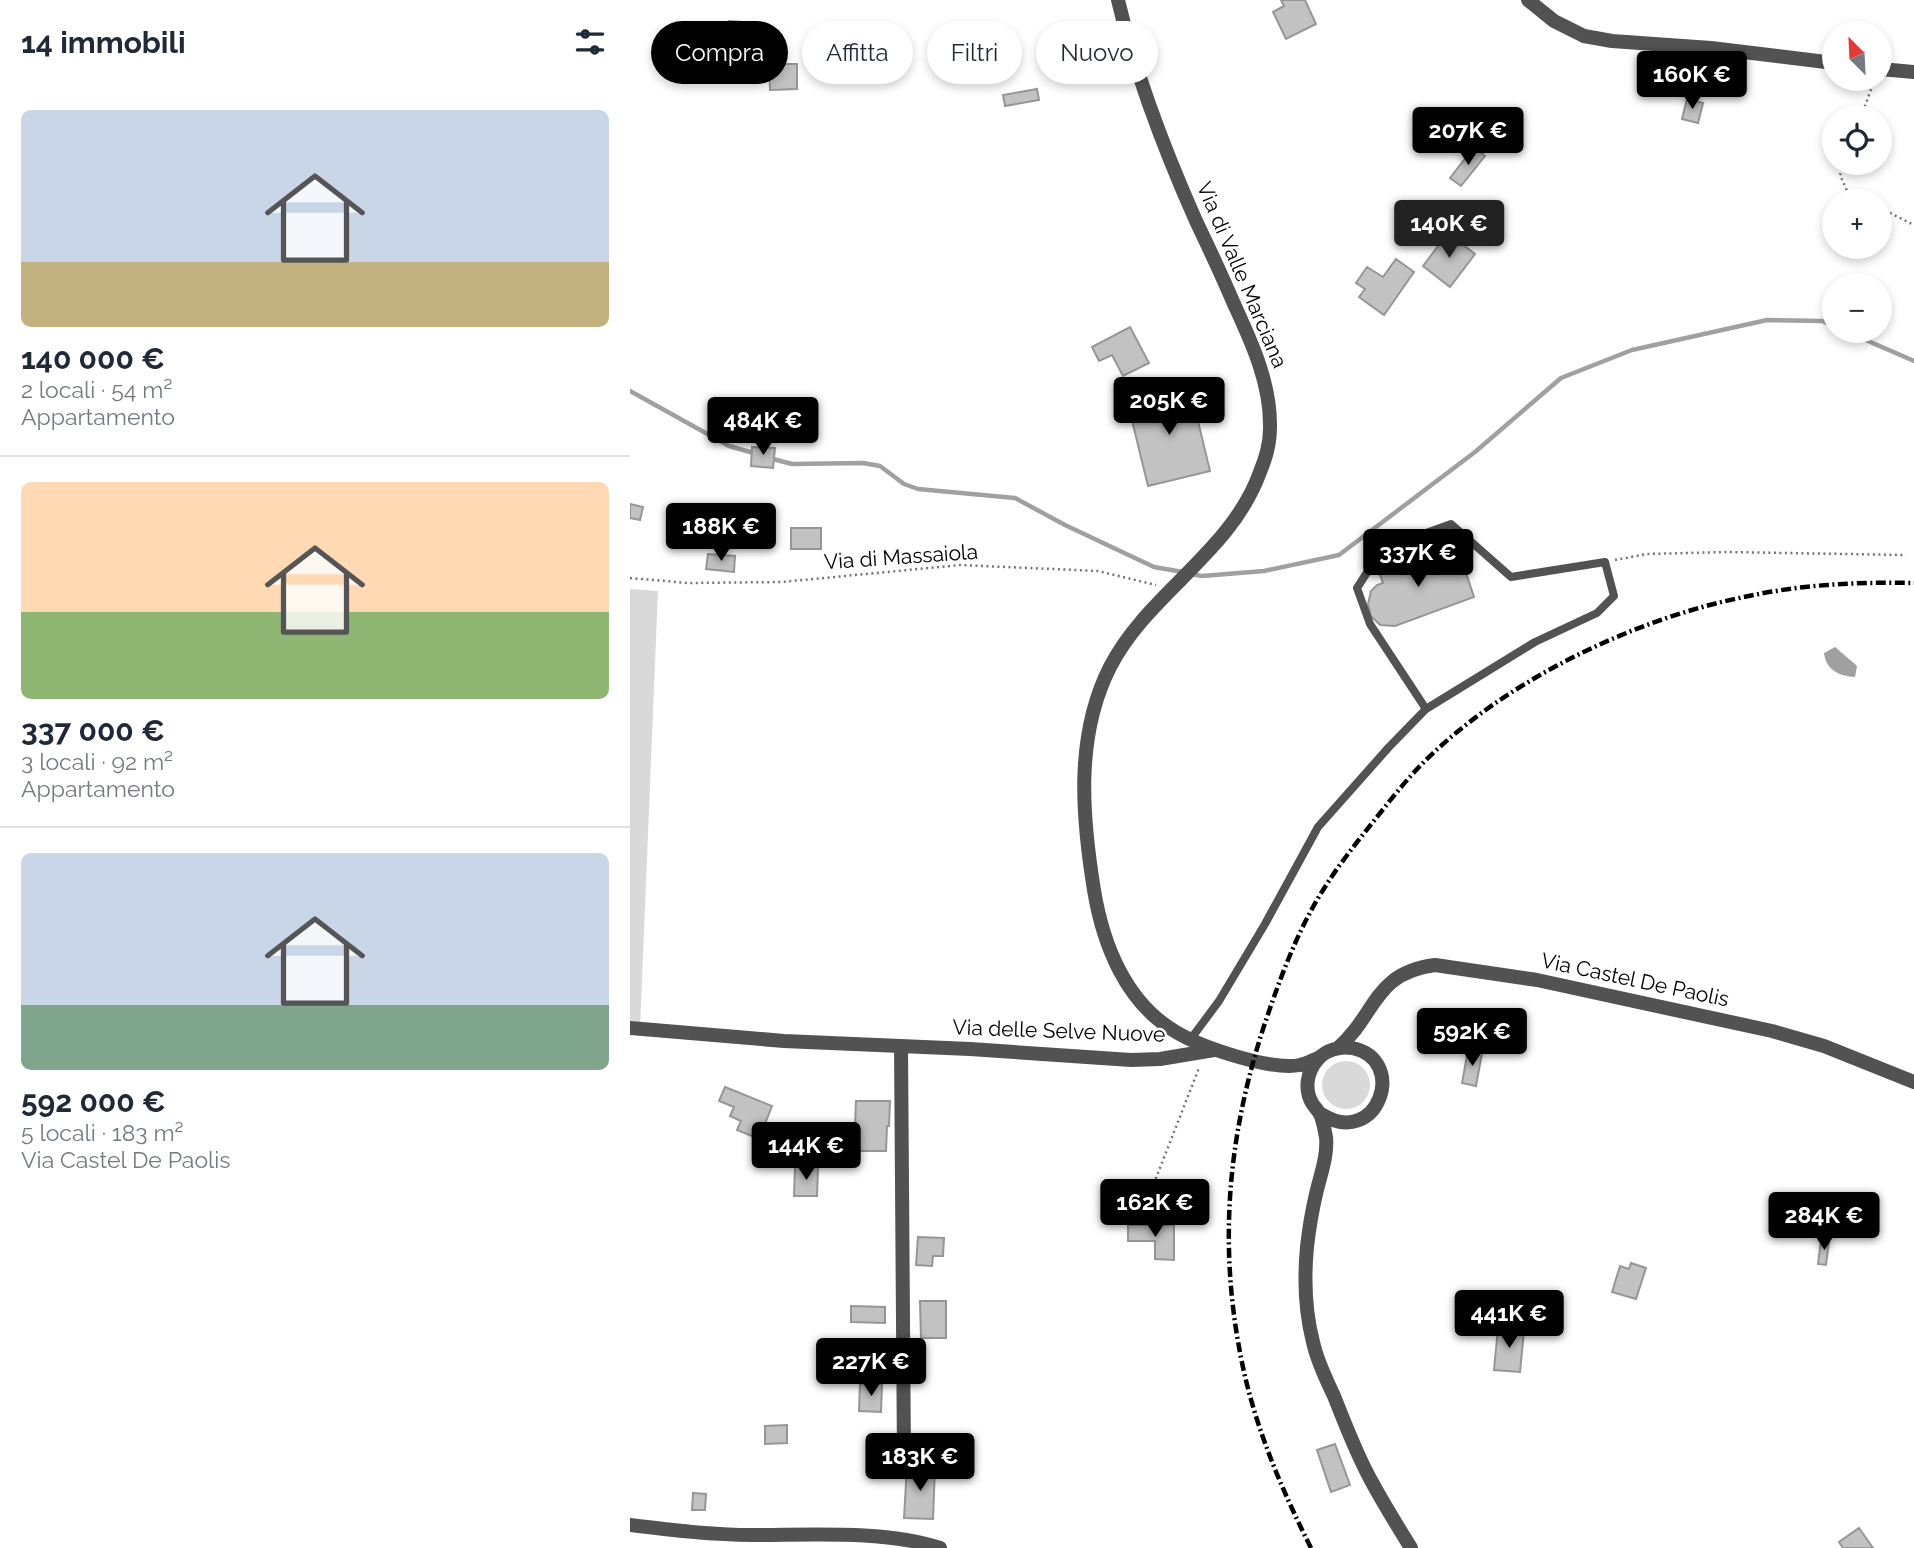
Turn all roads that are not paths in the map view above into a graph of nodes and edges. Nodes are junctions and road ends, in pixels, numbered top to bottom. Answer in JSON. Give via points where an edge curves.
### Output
{"nodes":[{"id":1,"x":1118,"y":0,"type":"edge"},
{"id":2,"x":1528,"y":0,"type":"edge"},
{"id":3,"x":1822,"y":62,"type":"edge"},
{"id":4,"x":1892,"y":70,"type":"edge"},
{"id":5,"x":1914,"y":72,"type":"edge"},
{"id":6,"x":1426,"y":709,"type":"junction"},
{"id":7,"x":1362,"y":1021,"type":"junction"},
{"id":8,"x":630,"y":1028,"type":"edge"},
{"id":9,"x":1190,"y":1040,"type":"junction"},
{"id":10,"x":901,"y":1046,"type":"junction"},
{"id":11,"x":1338,"y":1048,"type":"junction"},
{"id":12,"x":1210,"y":1051,"type":"junction"},
{"id":13,"x":1370,"y":1056,"type":"junction"},
{"id":14,"x":1318,"y":1058,"type":"junction"},
{"id":15,"x":1279,"y":1066,"type":"junction"},
{"id":16,"x":1914,"y":1082,"type":"edge"},
{"id":17,"x":1308,"y":1091,"type":"junction"},
{"id":18,"x":1321,"y":1114,"type":"junction"},
{"id":19,"x":1341,"y":1123,"type":"junction"},
{"id":20,"x":1325,"y":1159,"type":"junction"},
{"id":21,"x":904,"y":1458,"type":"dead end"},
{"id":22,"x":630,"y":1525,"type":"edge"},
{"id":23,"x":940,"y":1548,"type":"edge"},
{"id":24,"x":1411,"y":1548,"type":"edge"}],
"edges":[{"from":1,"to":9,"type":"street","name":"Via di Valle Marciana","via":[[1149,107],[1250,338],[1269,398],[1270,437],[1257,482],[1236,519],[1124,644],[1101,687],[1088,738],[1086,843],[1097,910],[1110,952],[1150,1012]]},
{"from":2,"to":3,"type":"street","via":[[1560,25],[1593,38]]},
{"from":4,"to":5,"type":"street"},
{"from":6,"to":6,"type":"lane","via":[[1535,642],[1597,613],[1614,596],[1605,562],[1511,577],[1451,524],[1382,549],[1357,588],[1370,624]]},
{"from":6,"to":9,"type":"lane","via":[[1318,827],[1219,1001]]},
{"from":7,"to":11,"type":"street","name":"Via Castel De Paolis"},
{"from":7,"to":13,"type":"street"},
{"from":7,"to":16,"type":"street","name":"Via Castel De Paolis","via":[[1388,984],[1418,968],[1435,965],[1537,980],[1772,1031]]},
{"from":8,"to":10,"type":"street","name":"Via delle Selve Nuove"},
{"from":9,"to":12,"type":"street","name":"Via di Valle Marciana"},
{"from":10,"to":12,"type":"street","name":"Via delle Selve Nuove","via":[[1138,1060]]},
{"from":10,"to":21,"type":"street"},
{"from":11,"to":13,"type":"street"},
{"from":11,"to":14,"type":"street"},
{"from":12,"to":15,"type":"street"},
{"from":13,"to":19,"type":"street","via":[[1383,1085],[1377,1105],[1362,1119]]},
{"from":14,"to":15,"type":"street"},
{"from":14,"to":17,"type":"street","via":[[1311,1068]]},
{"from":15,"to":17,"type":"street"},
{"from":17,"to":18,"type":"street"},
{"from":18,"to":19,"type":"street"},
{"from":18,"to":20,"type":"street"},
{"from":19,"to":20,"type":"street"},
{"from":20,"to":24,"type":"street","via":[[1306,1265],[1313,1343],[1355,1449]]},
{"from":22,"to":23,"type":"street","via":[[735,1535],[846,1535]]}]}
